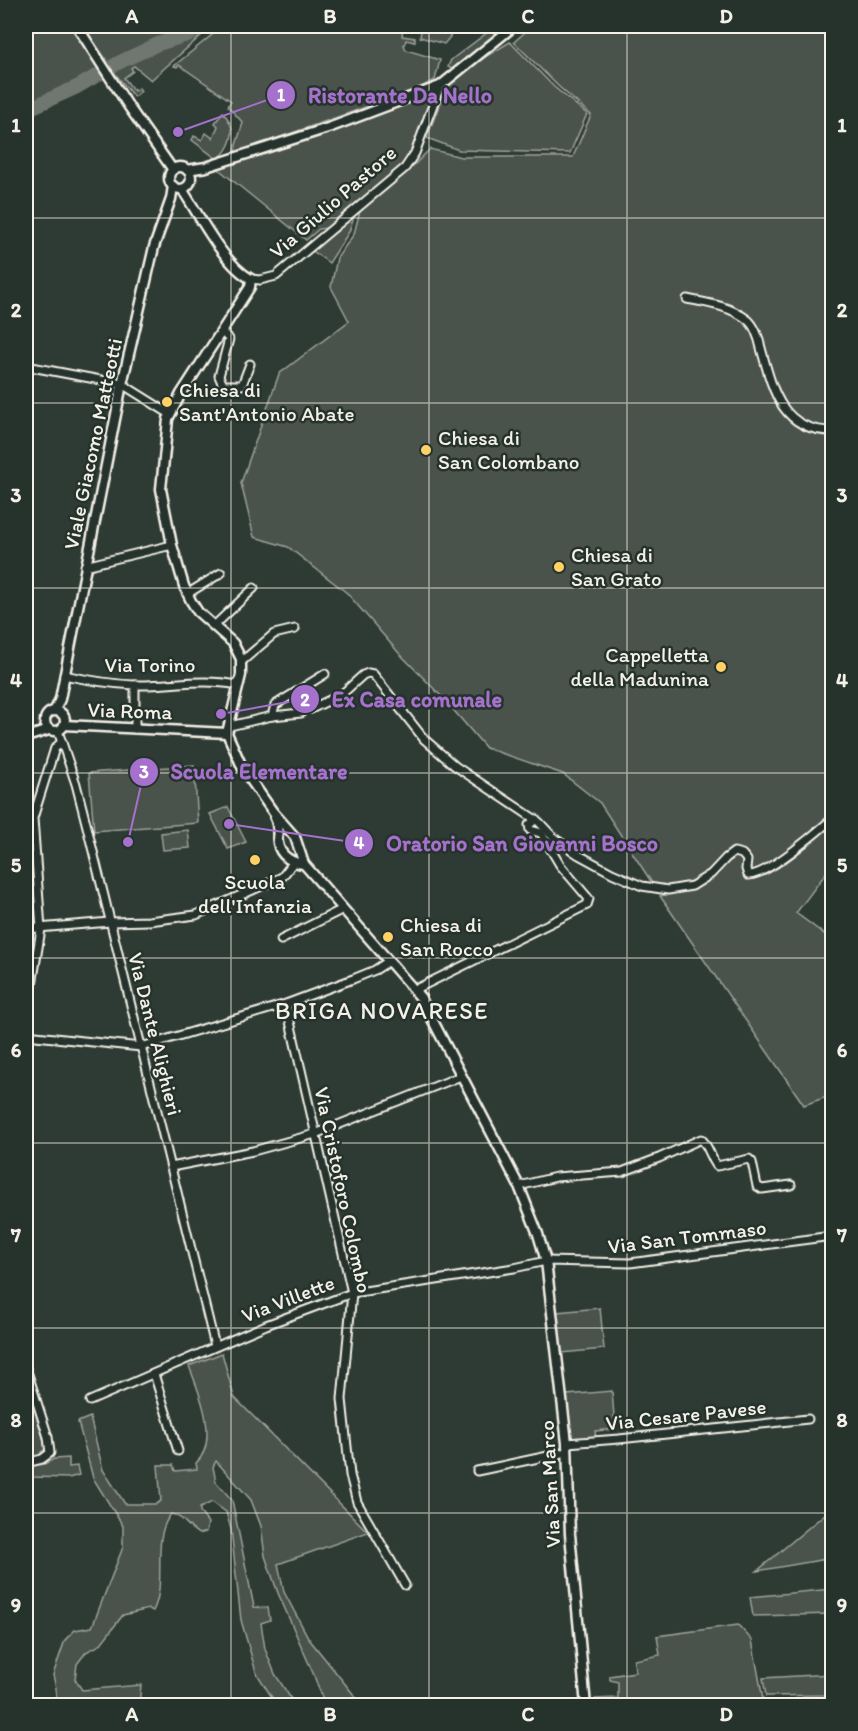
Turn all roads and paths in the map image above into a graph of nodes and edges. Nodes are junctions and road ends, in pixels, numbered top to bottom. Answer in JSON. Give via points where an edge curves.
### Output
{"nodes":[{"id":1,"x":77,"y":26,"type":"edge"},
{"id":2,"x":514,"y":26,"type":"edge"},
{"id":3,"x":440,"y":86,"type":"junction"},
{"id":4,"x":183,"y":172,"type":"junction"},
{"id":5,"x":178,"y":188,"type":"junction"},
{"id":6,"x":251,"y":279,"type":"junction"},
{"id":7,"x":687,"y":299,"type":"dead end"},
{"id":8,"x":222,"y":332,"type":"junction"},
{"id":9,"x":250,"y":364,"type":"dead end"},
{"id":10,"x":26,"y":366,"type":"edge"},
{"id":11,"x":122,"y":384,"type":"junction"},
{"id":12,"x":170,"y":414,"type":"junction"},
{"id":13,"x":832,"y":431,"type":"edge"},
{"id":14,"x":172,"y":545,"type":"junction"},
{"id":15,"x":85,"y":566,"type":"junction"},
{"id":16,"x":221,"y":573,"type":"dead end"},
{"id":17,"x":254,"y":588,"type":"dead end"},
{"id":18,"x":187,"y":594,"type":"junction"},
{"id":19,"x":215,"y":626,"type":"junction"},
{"id":20,"x":295,"y":628,"type":"dead end"},
{"id":21,"x":241,"y":662,"type":"junction"},
{"id":22,"x":325,"y":674,"type":"dead end"},
{"id":23,"x":64,"y":675,"type":"junction"},
{"id":24,"x":135,"y":685,"type":"junction"},
{"id":25,"x":237,"y":685,"type":"junction"},
{"id":26,"x":311,"y":709,"type":"dead end"},
{"id":27,"x":58,"y":712,"type":"junction"},
{"id":28,"x":301,"y":713,"type":"dead end"},
{"id":29,"x":272,"y":716,"type":"junction"},
{"id":30,"x":54,"y":728,"type":"junction"},
{"id":31,"x":135,"y":729,"type":"junction"},
{"id":32,"x":228,"y":729,"type":"junction"},
{"id":33,"x":26,"y":737,"type":"edge"},
{"id":34,"x":62,"y":742,"type":"junction"},
{"id":35,"x":273,"y":812,"type":"junction"},
{"id":36,"x":536,"y":819,"type":"junction"},
{"id":37,"x":832,"y":819,"type":"edge"},
{"id":38,"x":293,"y":863,"type":"junction"},
{"id":39,"x":304,"y":864,"type":"junction"},
{"id":40,"x":343,"y":909,"type":"junction"},
{"id":41,"x":110,"y":922,"type":"junction"},
{"id":42,"x":26,"y":928,"type":"edge"},
{"id":43,"x":41,"y":929,"type":"junction"},
{"id":44,"x":281,"y":940,"type":"dead end"},
{"id":45,"x":389,"y":961,"type":"junction"},
{"id":46,"x":414,"y":990,"type":"junction"},
{"id":47,"x":286,"y":1004,"type":"junction"},
{"id":48,"x":26,"y":1022,"type":"edge"},
{"id":49,"x":26,"y":1035,"type":"edge"},
{"id":50,"x":141,"y":1047,"type":"junction"},
{"id":51,"x":461,"y":1076,"type":"junction"},
{"id":52,"x":315,"y":1134,"type":"junction"},
{"id":53,"x":171,"y":1167,"type":"junction"},
{"id":54,"x":791,"y":1185,"type":"dead end"},
{"id":55,"x":519,"y":1186,"type":"junction"},
{"id":56,"x":832,"y":1236,"type":"edge"},
{"id":57,"x":546,"y":1262,"type":"junction"},
{"id":58,"x":352,"y":1293,"type":"junction"},
{"id":59,"x":215,"y":1346,"type":"junction"},
{"id":60,"x":26,"y":1368,"type":"edge"},
{"id":61,"x":154,"y":1374,"type":"junction"},
{"id":62,"x":90,"y":1401,"type":"dead end"},
{"id":63,"x":808,"y":1419,"type":"dead end"},
{"id":64,"x":567,"y":1447,"type":"junction"},
{"id":65,"x":178,"y":1451,"type":"dead end"},
{"id":66,"x":26,"y":1463,"type":"edge"},
{"id":67,"x":477,"y":1471,"type":"dead end"},
{"id":68,"x":405,"y":1585,"type":"dead end"},
{"id":69,"x":586,"y":1706,"type":"edge"}],
"edges":[{"from":1,"to":4,"type":"street","via":[[163,154]]},
{"from":2,"to":3,"type":"street"},
{"from":3,"to":4,"type":"street","via":[[331,127]]},
{"from":3,"to":6,"type":"street","name":"Via Giulio Pastore","via":[[410,163],[276,276]]},
{"from":4,"to":5,"type":"street","via":[[189,184]]},
{"from":4,"to":5,"type":"street","name":"Viale Giacomo Matteotti","via":[[169,178]]},
{"from":5,"to":6,"type":"street","via":[[226,257]]},
{"from":5,"to":11,"type":"street","name":"Viale Giacomo Matteotti","via":[[154,247]]},
{"from":6,"to":8,"type":"street"},
{"from":7,"to":13,"type":"street","via":[[731,309],[750,321],[773,392],[786,413],[813,428]]},
{"from":8,"to":9,"type":"street","via":[[229,339],[219,376],[223,385],[242,385]]},
{"from":8,"to":12,"type":"street"},
{"from":10,"to":11,"type":"street"},
{"from":11,"to":12,"type":"street"},
{"from":11,"to":15,"type":"street","name":"Viale Giacomo Matteotti"},
{"from":12,"to":14,"type":"street","via":[[161,489]]},
{"from":14,"to":15,"type":"street"},
{"from":14,"to":18,"type":"street"},
{"from":15,"to":23,"type":"street","name":"Viale Giacomo Matteotti"},
{"from":16,"to":18,"type":"street"},
{"from":17,"to":19,"type":"street"},
{"from":18,"to":19,"type":"street","via":[[198,612]]},
{"from":19,"to":21,"type":"street","via":[[239,652]]},
{"from":20,"to":21,"type":"street","via":[[274,634]]},
{"from":21,"to":25,"type":"street"},
{"from":22,"to":29,"type":"street","via":[[276,705]]},
{"from":23,"to":24,"type":"street","name":"Via Torino"},
{"from":23,"to":27,"type":"street","name":"Viale Giacomo Matteotti"},
{"from":24,"to":25,"type":"street","name":"Via Torino","via":[[196,681]]},
{"from":24,"to":31,"type":"street"},
{"from":25,"to":32,"type":"street"},
{"from":26,"to":36,"type":"street","via":[[342,694],[368,672],[373,674],[424,739],[455,766]]},
{"from":27,"to":30,"type":"street","name":"Viale Giacomo Matteotti","via":[[65,720]]},
{"from":27,"to":30,"type":"street","via":[[46,715]]},
{"from":28,"to":29,"type":"street"},
{"from":29,"to":32,"type":"street"},
{"from":30,"to":31,"type":"street","name":"Via Roma"},
{"from":30,"to":33,"type":"street","name":"Via Roma"},
{"from":30,"to":34,"type":"street","name":"Via Dante Alighieri"},
{"from":31,"to":32,"type":"street","name":"Via Roma"},
{"from":32,"to":35,"type":"street","via":[[243,769]]},
{"from":34,"to":41,"type":"street","name":"Via Dante Alighieri"},
{"from":34,"to":43,"type":"street","via":[[54,748],[33,818]]},
{"from":35,"to":38,"type":"street","via":[[279,826],[278,843]]},
{"from":35,"to":39,"type":"street","via":[[295,837]]},
{"from":36,"to":37,"type":"street","via":[[554,838],[579,855],[642,886],[668,890],[692,886],[734,852],[747,860],[748,874],[762,872]]},
{"from":36,"to":46,"type":"street","via":[[529,825],[530,830],[541,833],[560,865],[589,899],[587,905]]},
{"from":38,"to":39,"type":"street"},
{"from":38,"to":41,"type":"street","via":[[282,877],[196,915]]},
{"from":39,"to":40,"type":"street","name":"Via San Marco"},
{"from":40,"to":44,"type":"street"},
{"from":40,"to":45,"type":"street","name":"Via San Marco"},
{"from":41,"to":43,"type":"street"},
{"from":41,"to":50,"type":"street","name":"Via Dante Alighieri"},
{"from":42,"to":43,"type":"street"},
{"from":43,"to":48,"type":"street"},
{"from":45,"to":46,"type":"street","name":"Via San Marco"},
{"from":45,"to":47,"type":"street"},
{"from":46,"to":51,"type":"street","name":"Via San Marco"},
{"from":47,"to":50,"type":"street"},
{"from":47,"to":52,"type":"street","name":"Via Cristoforo Colombo"},
{"from":49,"to":50,"type":"street"},
{"from":50,"to":53,"type":"street","name":"Via Dante Alighieri"},
{"from":51,"to":52,"type":"street"},
{"from":51,"to":55,"type":"street","name":"Via San Marco"},
{"from":52,"to":53,"type":"street"},
{"from":52,"to":58,"type":"street","name":"Via Cristoforo Colombo"},
{"from":53,"to":59,"type":"street","name":"Via Dante Alighieri"},
{"from":54,"to":55,"type":"street","via":[[762,1189],[757,1186],[749,1159],[717,1166],[701,1139],[622,1172],[556,1177]]},
{"from":55,"to":57,"type":"street","name":"Via San Marco"},
{"from":56,"to":57,"type":"street","name":"Via San Tommaso","via":[[630,1263]]},
{"from":57,"to":58,"type":"street","name":"Via Villette"},
{"from":57,"to":64,"type":"street","name":"Via San Marco"},
{"from":58,"to":59,"type":"street","name":"Via Villette"},
{"from":58,"to":68,"type":"street","name":"Via Cristoforo Colombo","via":[[342,1399],[350,1475],[357,1502]]},
{"from":59,"to":61,"type":"street","name":"Via Villette"},
{"from":60,"to":66,"type":"street","via":[[50,1453]]},
{"from":61,"to":62,"type":"street","name":"Via Villette"},
{"from":61,"to":65,"type":"street"},
{"from":63,"to":64,"type":"street","name":"Via Cesare Pavese"},
{"from":64,"to":67,"type":"street","name":"Via Cesare Pavese"},
{"from":64,"to":69,"type":"street","name":"Via San Marco","via":[[570,1534]]}]}
